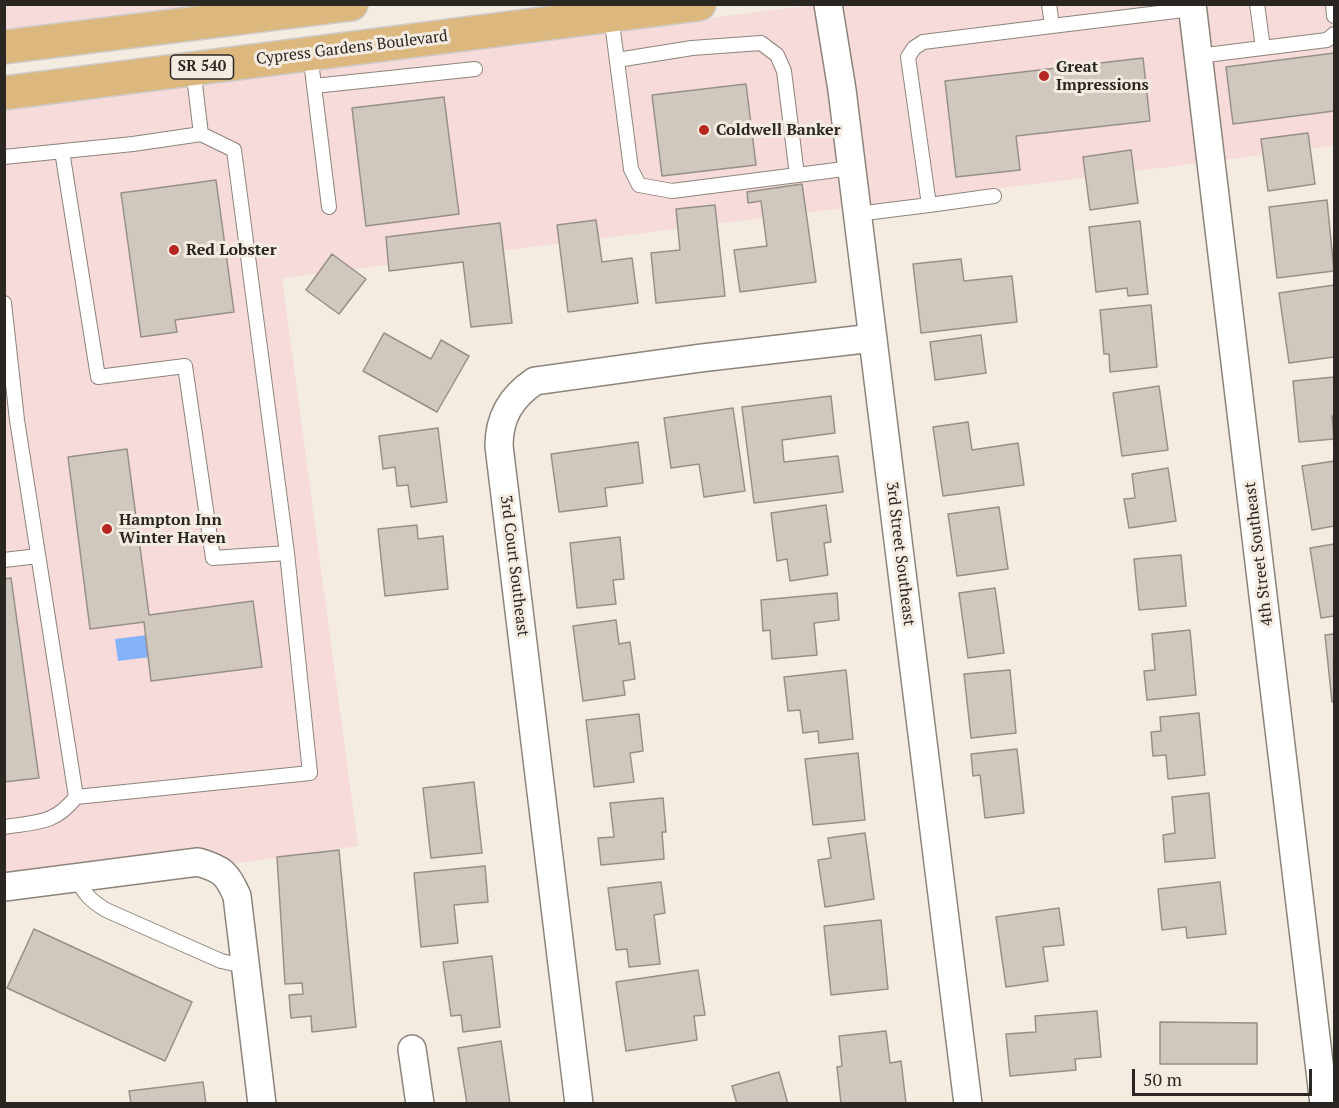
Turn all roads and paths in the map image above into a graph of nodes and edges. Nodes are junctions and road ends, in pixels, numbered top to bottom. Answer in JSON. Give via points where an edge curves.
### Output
{"nodes":[{"id":1,"x":351,"y":4,"type":"edge"},
{"id":2,"x":699,"y":4,"type":"edge"},
{"id":3,"x":828,"y":4,"type":"edge"},
{"id":4,"x":1049,"y":4,"type":"edge"},
{"id":5,"x":1257,"y":4,"type":"edge"},
{"id":6,"x":1333,"y":4,"type":"edge"},
{"id":7,"x":1192,"y":7,"type":"edge"},
{"id":8,"x":276,"y":9,"type":"edge"},
{"id":9,"x":611,"y":15,"type":"junction"},
{"id":10,"x":1335,"y":16,"type":"edge"},
{"id":11,"x":1052,"y":26,"type":"junction"},
{"id":12,"x":1335,"y":34,"type":"edge"},
{"id":13,"x":92,"y":36,"type":"junction"},
{"id":14,"x":4,"y":47,"type":"edge"},
{"id":15,"x":1263,"y":48,"type":"junction"},
{"id":16,"x":310,"y":53,"type":"junction"},
{"id":17,"x":1198,"y":56,"type":"junction"},
{"id":18,"x":617,"y":60,"type":"junction"},
{"id":19,"x":4,"y":66,"type":"edge"},
{"id":20,"x":193,"y":68,"type":"junction"},
{"id":21,"x":475,"y":69,"type":"dead end"},
{"id":22,"x":89,"y":82,"type":"junction"},
{"id":23,"x":314,"y":86,"type":"junction"},
{"id":24,"x":4,"y":93,"type":"edge"},
{"id":25,"x":201,"y":134,"type":"junction"},
{"id":26,"x":62,"y":151,"type":"junction"},
{"id":27,"x":4,"y":157,"type":"edge"},
{"id":28,"x":852,"y":168,"type":"junction"},
{"id":29,"x":797,"y":175,"type":"junction"},
{"id":30,"x":994,"y":196,"type":"dead end"},
{"id":31,"x":929,"y":205,"type":"junction"},
{"id":32,"x":329,"y":207,"type":"dead end"},
{"id":33,"x":857,"y":214,"type":"junction"},
{"id":34,"x":4,"y":303,"type":"edge"},
{"id":35,"x":873,"y":338,"type":"junction"},
{"id":36,"x":10,"y":412,"type":"edge"},
{"id":37,"x":287,"y":553,"type":"junction"},
{"id":38,"x":38,"y":556,"type":"junction"},
{"id":39,"x":4,"y":560,"type":"edge"},
{"id":40,"x":76,"y":796,"type":"junction"},
{"id":41,"x":4,"y":827,"type":"edge"},
{"id":42,"x":76,"y":877,"type":"junction"},
{"id":43,"x":4,"y":887,"type":"edge"},
{"id":44,"x":244,"y":966,"type":"junction"},
{"id":45,"x":412,"y":1049,"type":"dead end"},
{"id":46,"x":262,"y":1104,"type":"edge"},
{"id":47,"x":420,"y":1104,"type":"edge"},
{"id":48,"x":579,"y":1104,"type":"edge"},
{"id":49,"x":968,"y":1104,"type":"edge"},
{"id":50,"x":1324,"y":1104,"type":"edge"}],
"edges":[{"from":1,"to":8,"type":"main road"},
{"from":2,"to":9,"type":"main road","name":"Cypress Gardens Boulevard","number":"SR 540"},
{"from":3,"to":28,"type":"street","name":"3rd Street Southeast"},
{"from":4,"to":11,"type":"lane"},
{"from":5,"to":15,"type":"lane"},
{"from":6,"to":10,"type":"lane"},
{"from":7,"to":11,"type":"lane"},
{"from":7,"to":17,"type":"street","name":"4th Street Southeast"},
{"from":8,"to":13,"type":"main road"},
{"from":8,"to":22,"type":"main road","via":[[236,35],[136,61],[93,75]]},
{"from":9,"to":16,"type":"main road","name":"Cypress Gardens Boulevard","number":"SR 540"},
{"from":9,"to":18,"type":"lane"},
{"from":11,"to":31,"type":"lane","via":[[923,42],[914,48],[908,57]]},
{"from":12,"to":15,"type":"lane","via":[[1326,40]]},
{"from":13,"to":14,"type":"main road"},
{"from":13,"to":19,"type":"main road","via":[[67,54]]},
{"from":15,"to":17,"type":"lane"},
{"from":16,"to":20,"type":"main road","name":"Cypress Gardens Boulevard","number":"SR 540"},
{"from":16,"to":23,"type":"lane"},
{"from":17,"to":50,"type":"street","name":"4th Street Southeast"},
{"from":18,"to":29,"type":"lane","via":[[631,169],[639,185],[672,191]]},
{"from":18,"to":29,"type":"lane","via":[[692,48],[761,43],[777,55],[784,71]]},
{"from":20,"to":22,"type":"main road","name":"Cypress Gardens Boulevard","number":"SR 540"},
{"from":20,"to":25,"type":"lane"},
{"from":21,"to":23,"type":"lane"},
{"from":22,"to":24,"type":"main road","name":"Cypress Gardens Boulevard","number":"SR 540"},
{"from":23,"to":32,"type":"lane"},
{"from":25,"to":26,"type":"lane"},
{"from":25,"to":37,"type":"lane","via":[[234,150]]},
{"from":26,"to":27,"type":"lane"},
{"from":26,"to":37,"type":"lane","via":[[98,377],[185,366],[213,558]]},
{"from":28,"to":29,"type":"lane"},
{"from":28,"to":33,"type":"street","name":"3rd Street Southeast"},
{"from":30,"to":31,"type":"lane"},
{"from":31,"to":33,"type":"lane"},
{"from":33,"to":35,"type":"street","name":"3rd Street Southeast"},
{"from":34,"to":36,"type":"lane"},
{"from":35,"to":48,"type":"street","name":"3rd Court Southeast","via":[[535,381],[519,391],[499,427]]},
{"from":35,"to":49,"type":"street","name":"3rd Street Southeast"},
{"from":36,"to":38,"type":"lane"},
{"from":37,"to":40,"type":"lane","via":[[310,773]]},
{"from":38,"to":39,"type":"lane"},
{"from":38,"to":40,"type":"lane"},
{"from":40,"to":41,"type":"lane","via":[[66,810],[49,821]]},
{"from":42,"to":43,"type":"street"},
{"from":42,"to":44,"type":"lane","via":[[91,901],[106,910],[221,961]]},
{"from":42,"to":44,"type":"street","via":[[198,862],[217,868],[229,879],[237,896]]},
{"from":44,"to":46,"type":"street"},
{"from":45,"to":47,"type":"street"}]}
